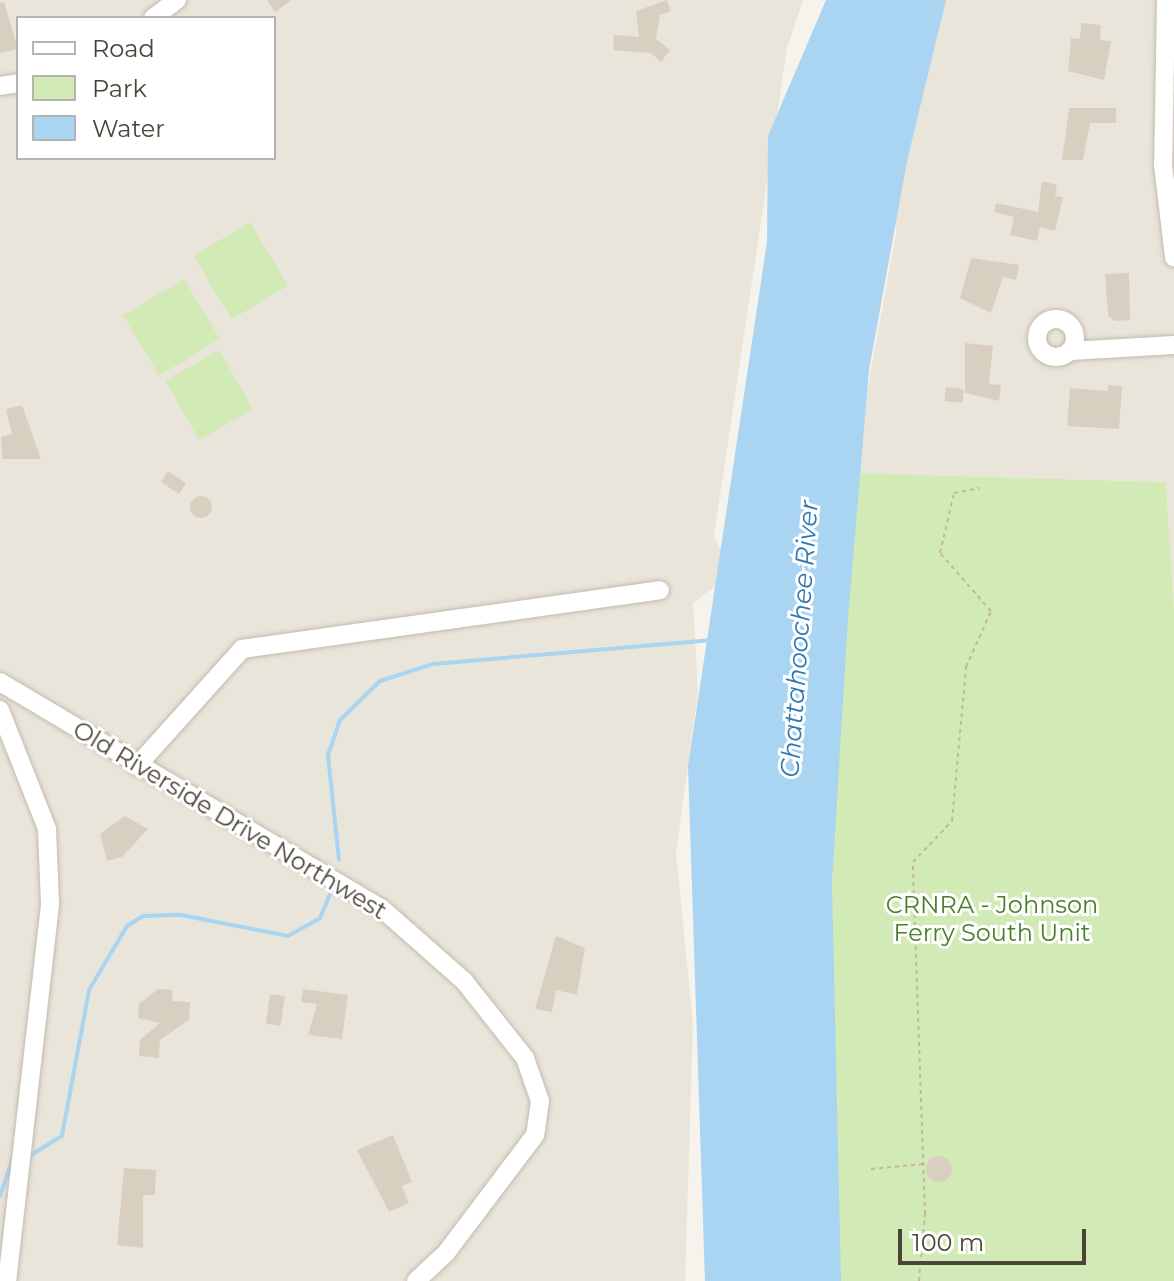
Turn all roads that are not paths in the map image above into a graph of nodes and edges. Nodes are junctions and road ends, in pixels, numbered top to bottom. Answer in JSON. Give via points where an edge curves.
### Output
{"nodes":[{"id":1,"x":177,"y":0,"type":"edge"},
{"id":2,"x":1166,"y":0,"type":"edge"},
{"id":3,"x":156,"y":16,"type":"edge"},
{"id":4,"x":1174,"y":257,"type":"edge"},
{"id":5,"x":1174,"y":345,"type":"edge"},
{"id":6,"x":1070,"y":351,"type":"dead end"},
{"id":7,"x":660,"y":590,"type":"dead end"},
{"id":8,"x":0,"y":682,"type":"edge"},
{"id":9,"x":0,"y":710,"type":"edge"},
{"id":10,"x":137,"y":766,"type":"junction"},
{"id":11,"x":7,"y":1281,"type":"edge"},
{"id":12,"x":416,"y":1281,"type":"edge"}],
"edges":[{"from":1,"to":3,"type":"street"},
{"from":2,"to":4,"type":"street","via":[[1163,165]]},
{"from":5,"to":6,"type":"street"},
{"from":7,"to":10,"type":"street","via":[[242,649]]},
{"from":8,"to":10,"type":"street","name":"Old Riverside Drive Northwest"},
{"from":9,"to":11,"type":"street","via":[[47,829],[50,905],[27,1147]]},
{"from":10,"to":12,"type":"street","name":"Old Riverside Drive Northwest","via":[[381,908],[464,981],[533,1072],[540,1113],[525,1155]]}]}
